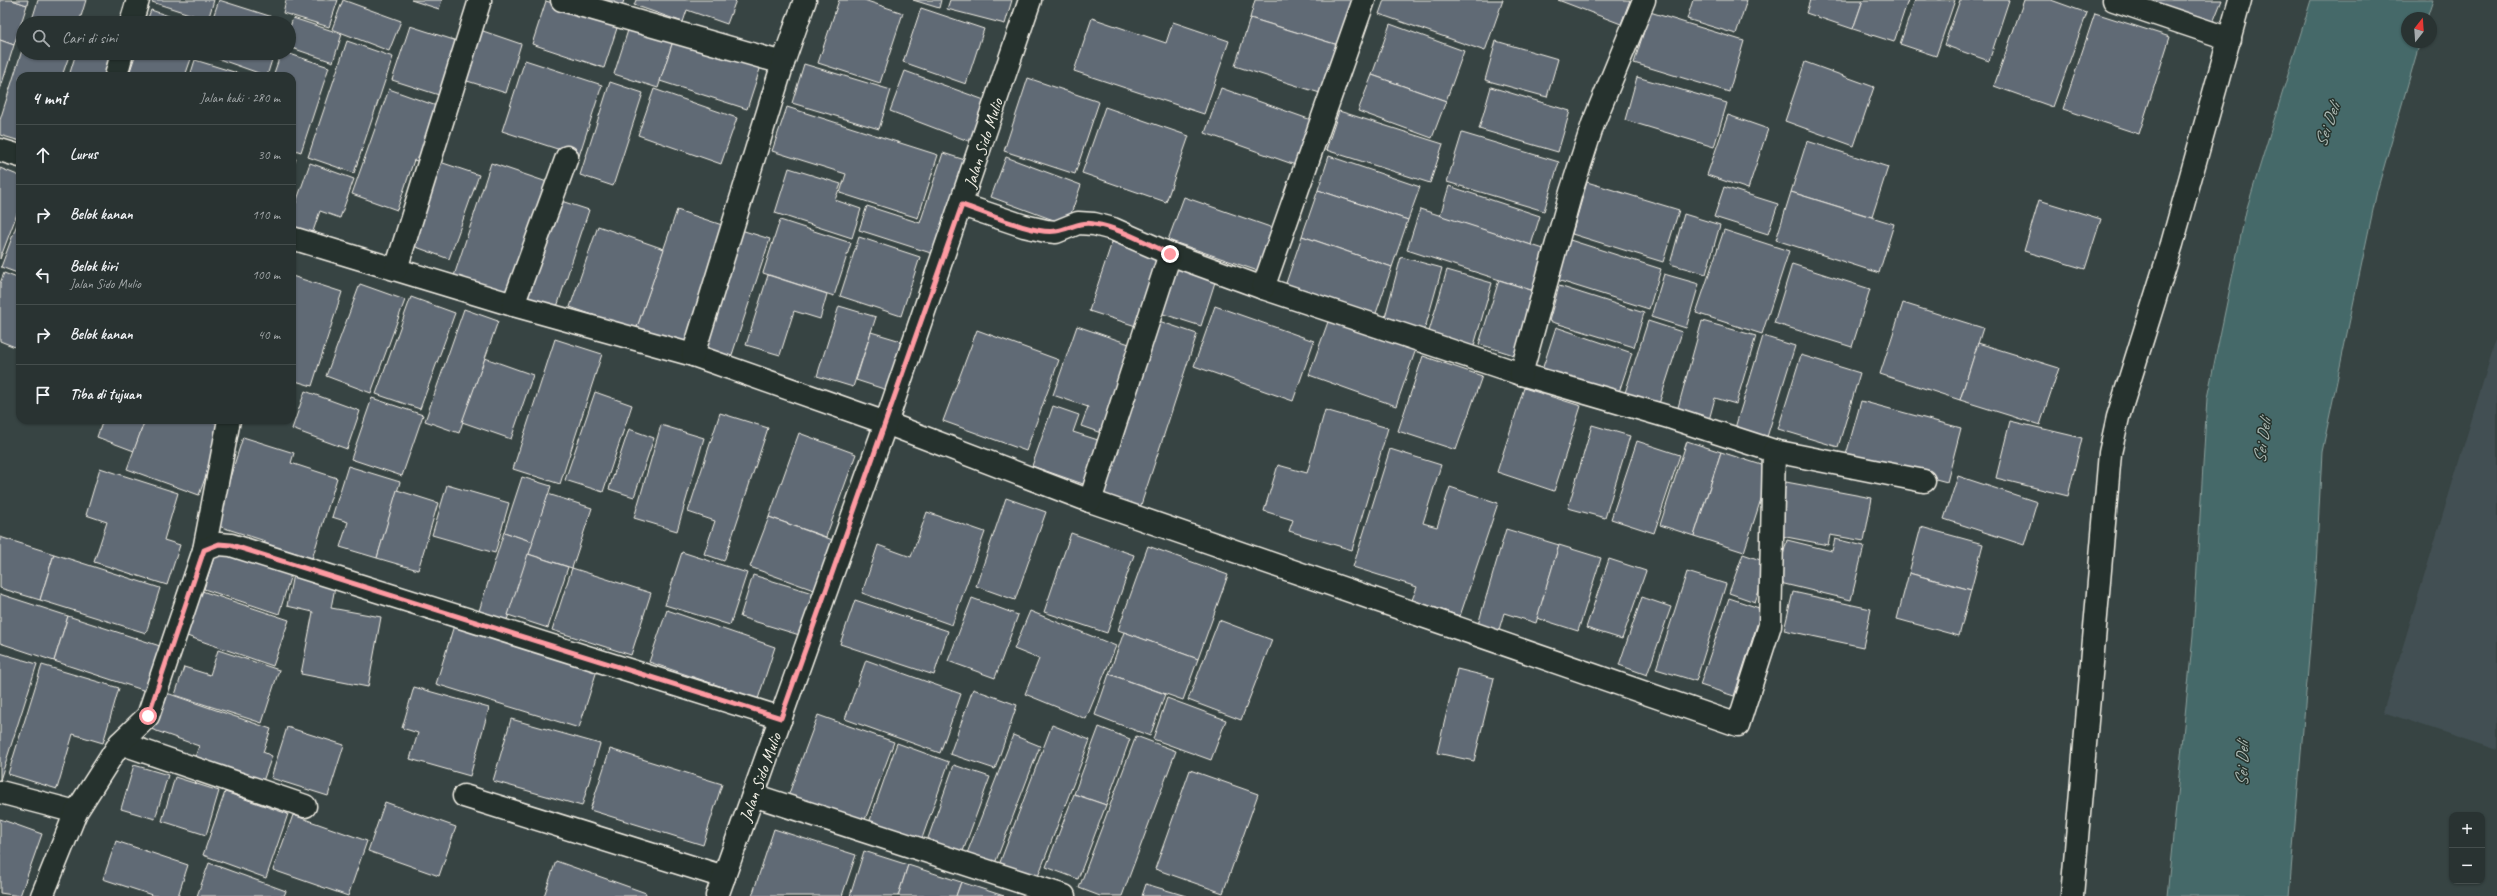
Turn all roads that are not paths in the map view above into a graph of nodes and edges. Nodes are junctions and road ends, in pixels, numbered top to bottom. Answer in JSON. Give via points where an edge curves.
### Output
{"nodes":[{"id":1,"x":138,"y":0,"type":"edge"},
{"id":2,"x":480,"y":0,"type":"edge"},
{"id":3,"x":562,"y":0,"type":"edge"},
{"id":4,"x":805,"y":0,"type":"edge"},
{"id":5,"x":1030,"y":0,"type":"edge"},
{"id":6,"x":1364,"y":0,"type":"edge"},
{"id":7,"x":1644,"y":0,"type":"edge"},
{"id":8,"x":2114,"y":0,"type":"edge"},
{"id":9,"x":2240,"y":0,"type":"edge"},
{"id":10,"x":133,"y":16,"type":"edge"},
{"id":11,"x":2230,"y":39,"type":"junction"},
{"id":12,"x":120,"y":60,"type":"edge"},
{"id":13,"x":783,"y":63,"type":"junction"},
{"id":14,"x":117,"y":72,"type":"edge"},
{"id":15,"x":0,"y":150,"type":"edge"},
{"id":16,"x":16,"y":155,"type":"edge"},
{"id":17,"x":567,"y":157,"type":"dead end"},
{"id":18,"x":962,"y":205,"type":"junction"},
{"id":19,"x":296,"y":239,"type":"edge"},
{"id":20,"x":1170,"y":254,"type":"junction"},
{"id":21,"x":396,"y":269,"type":"junction"},
{"id":22,"x":1263,"y":288,"type":"junction"},
{"id":23,"x":513,"y":305,"type":"junction"},
{"id":24,"x":693,"y":356,"type":"junction"},
{"id":25,"x":1521,"y":374,"type":"junction"},
{"id":26,"x":886,"y":423,"type":"junction"},
{"id":27,"x":228,"y":424,"type":"edge"},
{"id":28,"x":1774,"y":451,"type":"junction"},
{"id":29,"x":1924,"y":481,"type":"dead end"},
{"id":30,"x":1090,"y":501,"type":"junction"},
{"id":31,"x":204,"y":550,"type":"junction"},
{"id":32,"x":781,"y":718,"type":"junction"},
{"id":33,"x":120,"y":743,"type":"junction"},
{"id":34,"x":0,"y":792,"type":"edge"},
{"id":35,"x":753,"y":795,"type":"junction"},
{"id":36,"x":464,"y":796,"type":"dead end"},
{"id":37,"x":305,"y":806,"type":"dead end"},
{"id":38,"x":76,"y":812,"type":"junction"},
{"id":39,"x":721,"y":886,"type":"edge"},
{"id":40,"x":42,"y":896,"type":"edge"},
{"id":41,"x":1064,"y":896,"type":"edge"},
{"id":42,"x":2072,"y":896,"type":"edge"}],
"edges":[{"from":1,"to":10,"type":"street"},
{"from":2,"to":21,"type":"street"},
{"from":3,"to":13,"type":"street"},
{"from":4,"to":13,"type":"street"},
{"from":5,"to":18,"type":"street","name":"Jalan Sido Mulio"},
{"from":6,"to":22,"type":"street"},
{"from":7,"to":25,"type":"street","via":[[1590,131]]},
{"from":8,"to":11,"type":"street"},
{"from":9,"to":11,"type":"street"},
{"from":11,"to":42,"type":"street","via":[[2172,244],[2118,416],[2110,453]]},
{"from":12,"to":14,"type":"street"},
{"from":13,"to":24,"type":"street"},
{"from":15,"to":16,"type":"street"},
{"from":17,"to":23,"type":"street"},
{"from":18,"to":20,"type":"street","via":[[1046,231],[1056,232],[1078,223],[1094,224],[1113,229]]},
{"from":18,"to":26,"type":"street","name":"Jalan Sido Mulio"},
{"from":19,"to":21,"type":"street"},
{"from":20,"to":22,"type":"street"},
{"from":20,"to":30,"type":"street"},
{"from":21,"to":23,"type":"street"},
{"from":22,"to":25,"type":"street"},
{"from":23,"to":24,"type":"street"},
{"from":24,"to":26,"type":"street"},
{"from":25,"to":28,"type":"street"},
{"from":26,"to":30,"type":"street"},
{"from":26,"to":32,"type":"street","name":"Jalan Sido Mulio"},
{"from":27,"to":31,"type":"street"},
{"from":28,"to":29,"type":"street"},
{"from":28,"to":30,"type":"street","via":[[1770,625],[1738,725]]},
{"from":31,"to":32,"type":"street","via":[[219,544],[231,545]]},
{"from":31,"to":33,"type":"street","via":[[148,716]]},
{"from":32,"to":35,"type":"street","name":"Jalan Sido Mulio"},
{"from":33,"to":37,"type":"street"},
{"from":33,"to":38,"type":"street"},
{"from":34,"to":38,"type":"street"},
{"from":35,"to":39,"type":"street","name":"Jalan Sido Mulio"},
{"from":35,"to":41,"type":"street"},
{"from":36,"to":39,"type":"street"},
{"from":38,"to":40,"type":"street"}]}
